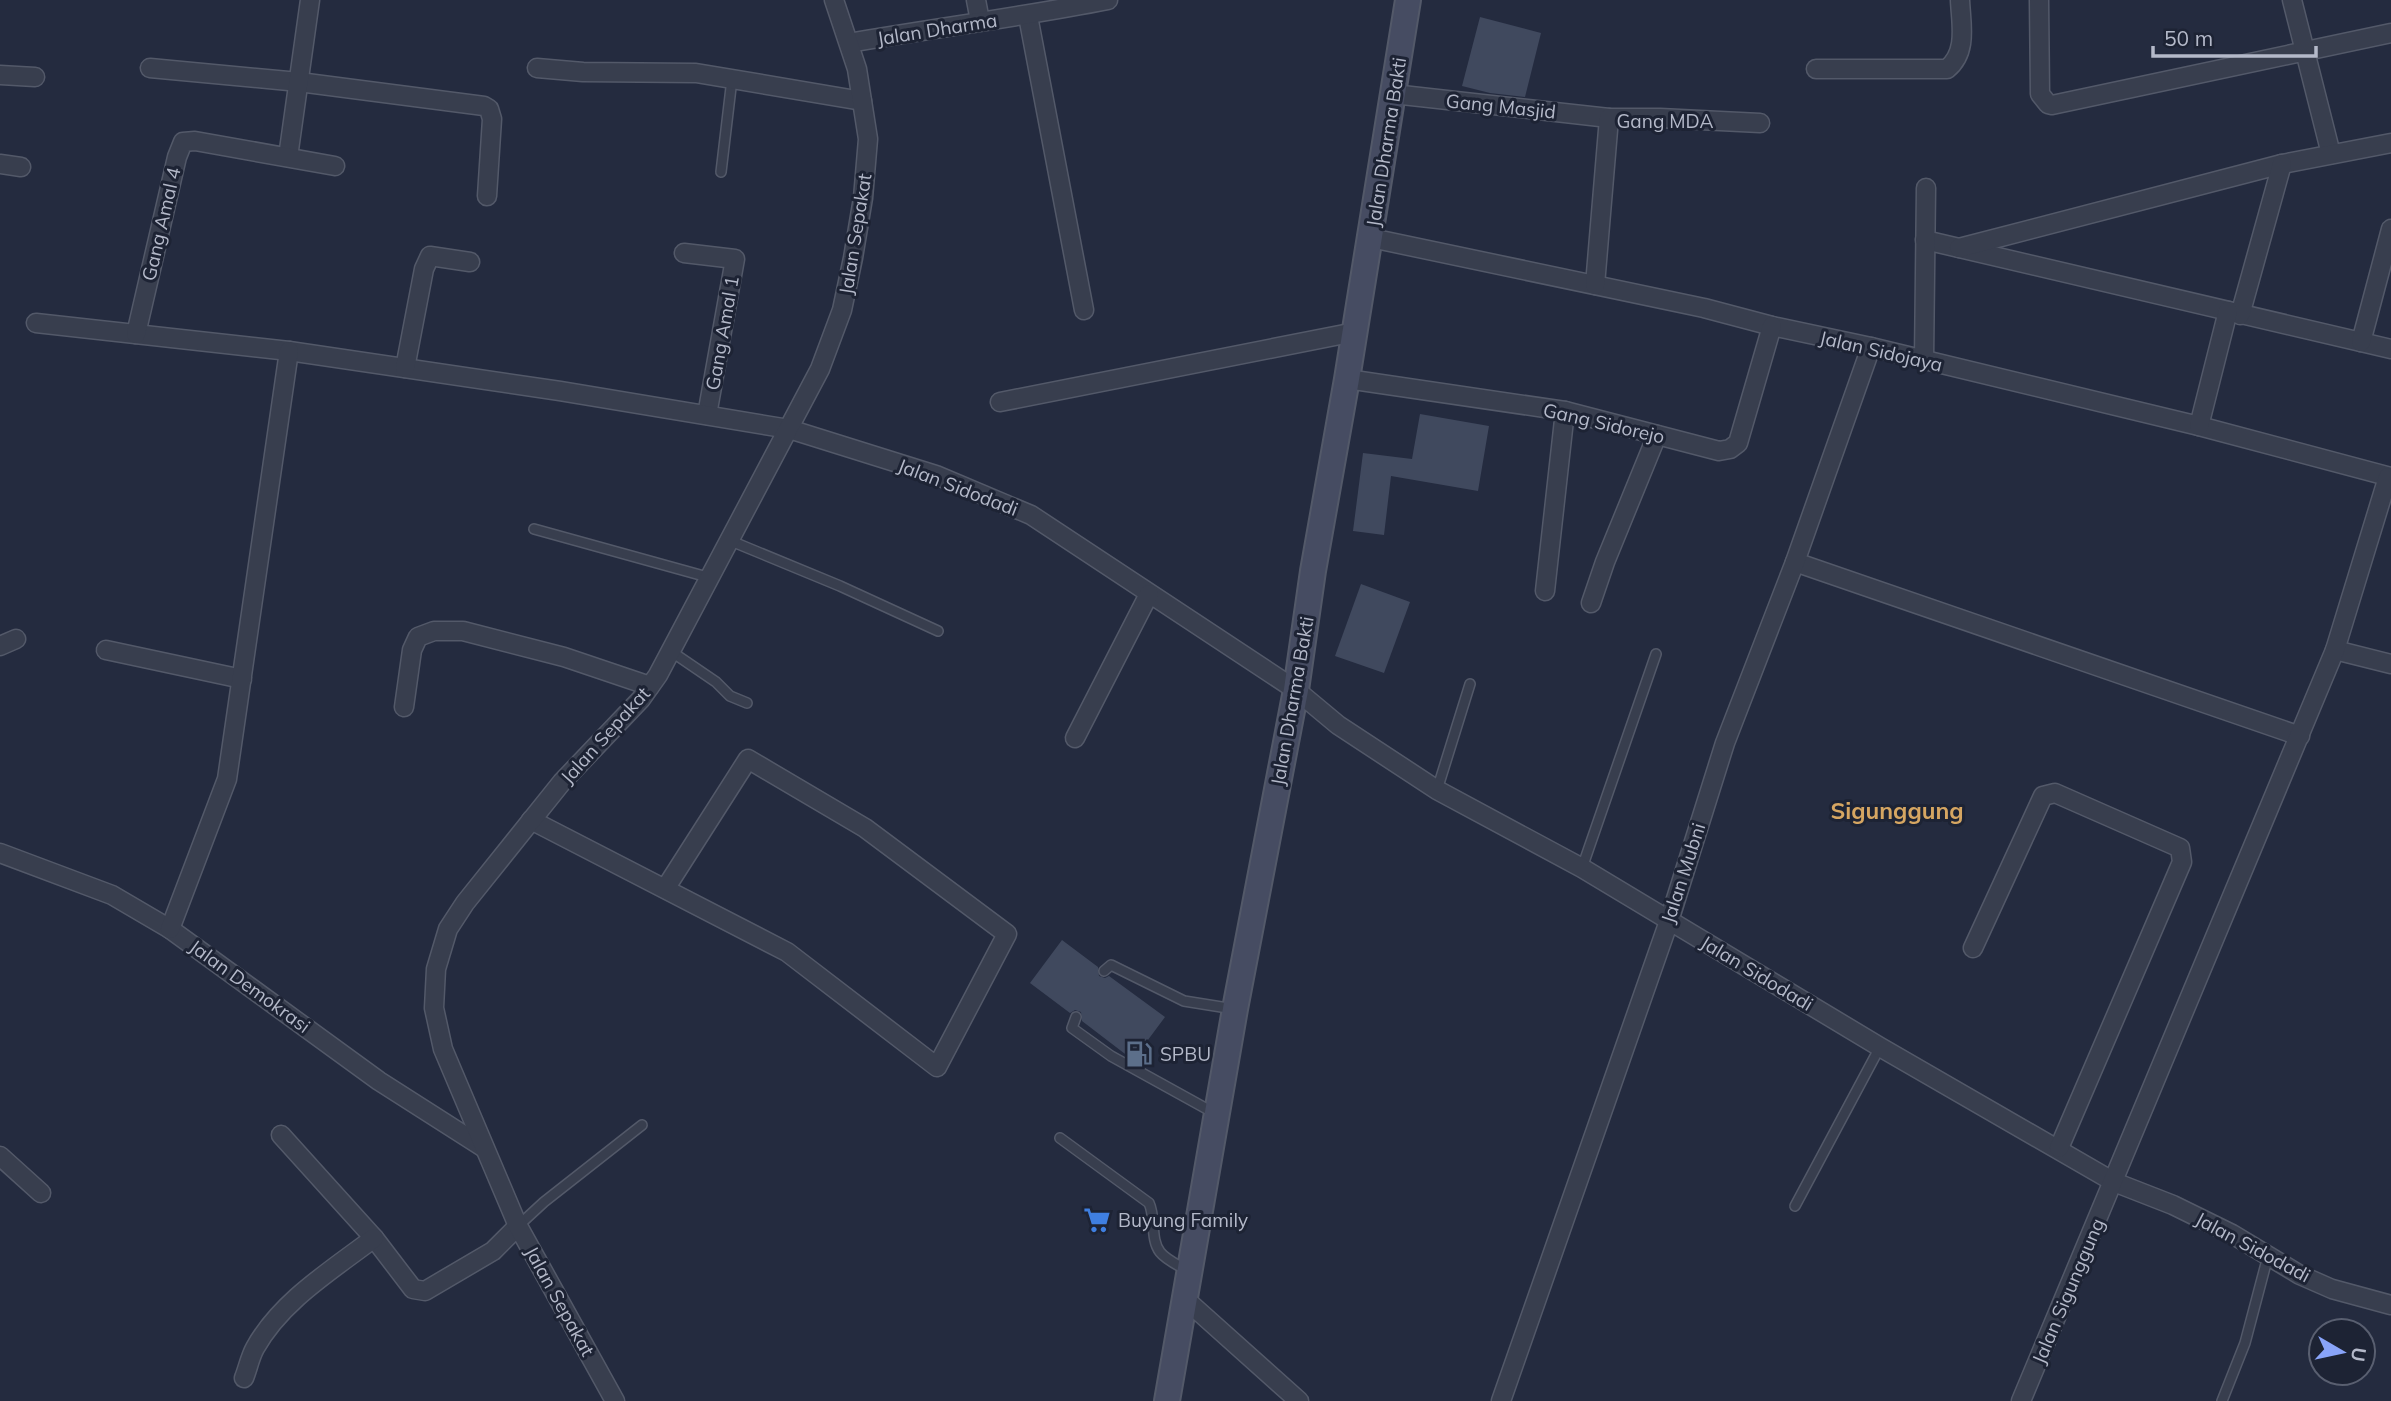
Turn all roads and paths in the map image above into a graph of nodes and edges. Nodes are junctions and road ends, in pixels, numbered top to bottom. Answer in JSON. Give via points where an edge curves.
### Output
{"nodes":[{"id":1,"x":310,"y":0,"type":"edge"},
{"id":2,"x":834,"y":0,"type":"edge"},
{"id":3,"x":976,"y":0,"type":"edge"},
{"id":4,"x":1108,"y":0,"type":"edge"},
{"id":5,"x":1408,"y":0,"type":"edge"},
{"id":6,"x":1960,"y":0,"type":"edge"},
{"id":7,"x":2039,"y":0,"type":"edge"},
{"id":8,"x":2292,"y":0,"type":"edge"},
{"id":9,"x":1028,"y":16,"type":"junction"},
{"id":10,"x":980,"y":21,"type":"junction"},
{"id":11,"x":2391,"y":33,"type":"edge"},
{"id":12,"x":849,"y":43,"type":"junction"},
{"id":13,"x":2304,"y":52,"type":"junction"},
{"id":14,"x":150,"y":68,"type":"dead end"},
{"id":15,"x":537,"y":68,"type":"dead end"},
{"id":16,"x":1816,"y":69,"type":"dead end"},
{"id":17,"x":0,"y":75,"type":"edge"},
{"id":18,"x":35,"y":77,"type":"dead end"},
{"id":19,"x":732,"y":79,"type":"junction"},
{"id":20,"x":299,"y":82,"type":"junction"},
{"id":21,"x":1393,"y":94,"type":"junction"},
{"id":22,"x":862,"y":101,"type":"junction"},
{"id":23,"x":1609,"y":118,"type":"junction"},
{"id":24,"x":1760,"y":123,"type":"dead end"},
{"id":25,"x":2391,"y":143,"type":"edge"},
{"id":26,"x":2331,"y":154,"type":"junction"},
{"id":27,"x":288,"y":158,"type":"junction"},
{"id":28,"x":0,"y":164,"type":"edge"},
{"id":29,"x":2282,"y":164,"type":"junction"},
{"id":30,"x":335,"y":166,"type":"dead end"},
{"id":31,"x":21,"y":167,"type":"dead end"},
{"id":32,"x":721,"y":172,"type":"dead end"},
{"id":33,"x":1926,"y":188,"type":"dead end"},
{"id":34,"x":487,"y":196,"type":"dead end"},
{"id":35,"x":2391,"y":229,"type":"edge"},
{"id":36,"x":1371,"y":238,"type":"junction"},
{"id":37,"x":1925,"y":240,"type":"junction"},
{"id":38,"x":1956,"y":249,"type":"junction"},
{"id":39,"x":684,"y":253,"type":"dead end"},
{"id":40,"x":470,"y":262,"type":"dead end"},
{"id":41,"x":1595,"y":285,"type":"junction"},
{"id":42,"x":1084,"y":310,"type":"dead end"},
{"id":43,"x":2234,"y":313,"type":"junction"},
{"id":44,"x":36,"y":323,"type":"dead end"},
{"id":45,"x":1772,"y":326,"type":"junction"},
{"id":46,"x":1355,"y":332,"type":"junction"},
{"id":47,"x":136,"y":334,"type":"junction"},
{"id":48,"x":2361,"y":342,"type":"junction"},
{"id":49,"x":1871,"y":347,"type":"junction"},
{"id":50,"x":2391,"y":349,"type":"edge"},
{"id":51,"x":289,"y":351,"type":"junction"},
{"id":52,"x":1924,"y":360,"type":"junction"},
{"id":53,"x":405,"y":368,"type":"junction"},
{"id":54,"x":1348,"y":379,"type":"junction"},
{"id":55,"x":1000,"y":402,"type":"dead end"},
{"id":56,"x":1565,"y":411,"type":"junction"},
{"id":57,"x":707,"y":415,"type":"junction"},
{"id":58,"x":2199,"y":426,"type":"junction"},
{"id":59,"x":789,"y":429,"type":"junction"},
{"id":60,"x":1657,"y":435,"type":"junction"},
{"id":61,"x":2390,"y":477,"type":"edge"},
{"id":62,"x":534,"y":529,"type":"dead end"},
{"id":63,"x":731,"y":541,"type":"junction"},
{"id":64,"x":1795,"y":562,"type":"junction"},
{"id":65,"x":711,"y":578,"type":"junction"},
{"id":66,"x":1545,"y":590,"type":"dead end"},
{"id":67,"x":1149,"y":594,"type":"junction"},
{"id":68,"x":1591,"y":603,"type":"dead end"},
{"id":69,"x":938,"y":631,"type":"dead end"},
{"id":70,"x":106,"y":650,"type":"dead end"},
{"id":71,"x":2335,"y":650,"type":"junction"},
{"id":72,"x":672,"y":652,"type":"junction"},
{"id":73,"x":1656,"y":654,"type":"dead end"},
{"id":74,"x":2391,"y":664,"type":"edge"},
{"id":75,"x":242,"y":679,"type":"junction"},
{"id":76,"x":1470,"y":684,"type":"dead end"},
{"id":77,"x":650,"y":686,"type":"junction"},
{"id":78,"x":1296,"y":690,"type":"junction"},
{"id":79,"x":747,"y":703,"type":"dead end"},
{"id":80,"x":404,"y":707,"type":"dead end"},
{"id":81,"x":2300,"y":736,"type":"junction"},
{"id":82,"x":1075,"y":738,"type":"dead end"},
{"id":83,"x":1437,"y":790,"type":"junction"},
{"id":84,"x":531,"y":820,"type":"junction"},
{"id":85,"x":0,"y":853,"type":"edge"},
{"id":86,"x":1582,"y":868,"type":"junction"},
{"id":87,"x":665,"y":889,"type":"junction"},
{"id":88,"x":1669,"y":921,"type":"junction"},
{"id":89,"x":170,"y":929,"type":"junction"},
{"id":90,"x":1973,"y":948,"type":"dead end"},
{"id":91,"x":1104,"y":971,"type":"dead end"},
{"id":92,"x":1235,"y":1009,"type":"junction"},
{"id":93,"x":1076,"y":1017,"type":"dead end"},
{"id":94,"x":1880,"y":1047,"type":"junction"},
{"id":95,"x":1217,"y":1114,"type":"junction"},
{"id":96,"x":642,"y":1125,"type":"dead end"},
{"id":97,"x":281,"y":1135,"type":"dead end"},
{"id":98,"x":1060,"y":1138,"type":"dead end"},
{"id":99,"x":484,"y":1149,"type":"junction"},
{"id":100,"x":2059,"y":1149,"type":"junction"},
{"id":101,"x":0,"y":1156,"type":"edge"},
{"id":102,"x":2114,"y":1182,"type":"junction"},
{"id":103,"x":41,"y":1193,"type":"dead end"},
{"id":104,"x":1795,"y":1206,"type":"dead end"},
{"id":105,"x":518,"y":1226,"type":"junction"},
{"id":106,"x":374,"y":1238,"type":"junction"},
{"id":107,"x":2269,"y":1254,"type":"junction"},
{"id":108,"x":1189,"y":1272,"type":"junction"},
{"id":109,"x":1185,"y":1299,"type":"junction"},
{"id":110,"x":2391,"y":1305,"type":"edge"},
{"id":111,"x":244,"y":1378,"type":"dead end"},
{"id":112,"x":615,"y":1401,"type":"edge"},
{"id":113,"x":1167,"y":1401,"type":"edge"},
{"id":114,"x":1299,"y":1401,"type":"edge"},
{"id":115,"x":1501,"y":1401,"type":"edge"},
{"id":116,"x":2021,"y":1401,"type":"edge"},
{"id":117,"x":2222,"y":1401,"type":"edge"}],
"edges":[{"from":1,"to":20,"type":"street"},
{"from":2,"to":12,"type":"street","name":"Jalan Sepakat"},
{"from":3,"to":10,"type":"street"},
{"from":4,"to":9,"type":"street","name":"Jalan Dharma"},
{"from":5,"to":21,"type":"main road","name":"Jalan Dharma Bakti"},
{"from":6,"to":16,"type":"street","via":[[1961,47],[1947,69]]},
{"from":7,"to":13,"type":"street","via":[[2040,94],[2048,104]]},
{"from":8,"to":13,"type":"street"},
{"from":9,"to":10,"type":"street","name":"Jalan Dharma"},
{"from":9,"to":42,"type":"street"},
{"from":10,"to":12,"type":"street","name":"Jalan Dharma"},
{"from":11,"to":13,"type":"street"},
{"from":12,"to":22,"type":"street","name":"Jalan Sepakat"},
{"from":13,"to":26,"type":"street"},
{"from":14,"to":20,"type":"street"},
{"from":15,"to":19,"type":"street","via":[[696,73]]},
{"from":17,"to":18,"type":"street"},
{"from":19,"to":22,"type":"street"},
{"from":19,"to":32,"type":"lane"},
{"from":20,"to":27,"type":"street"},
{"from":20,"to":34,"type":"street","via":[[489,109]]},
{"from":21,"to":23,"type":"street","name":"Gang Masjid"},
{"from":21,"to":36,"type":"main road","name":"Jalan Dharma Bakti"},
{"from":22,"to":59,"type":"street","name":"Jalan Sepakat","via":[[868,139],[863,198],[842,310],[820,369]]},
{"from":23,"to":24,"type":"street","name":"Gang MDA"},
{"from":23,"to":41,"type":"street","name":"Gang MDA"},
{"from":25,"to":26,"type":"street"},
{"from":26,"to":29,"type":"street"},
{"from":27,"to":30,"type":"street","name":"Gang Amal 4"},
{"from":27,"to":47,"type":"street","name":"Gang Amal 4","via":[[183,142]]},
{"from":28,"to":31,"type":"street"},
{"from":29,"to":38,"type":"street"},
{"from":29,"to":43,"type":"street"},
{"from":33,"to":37,"type":"street"},
{"from":35,"to":48,"type":"street"},
{"from":36,"to":41,"type":"street","name":"Jalan Sidojaya"},
{"from":36,"to":46,"type":"main road","name":"Jalan Dharma Bakti"},
{"from":37,"to":38,"type":"street"},
{"from":37,"to":52,"type":"street"},
{"from":38,"to":43,"type":"street"},
{"from":39,"to":57,"type":"street","name":"Gang Amal 1","via":[[735,260]]},
{"from":40,"to":53,"type":"street","via":[[430,256]]},
{"from":41,"to":45,"type":"street","name":"Jalan Sidojaya"},
{"from":43,"to":48,"type":"street"},
{"from":43,"to":58,"type":"street"},
{"from":44,"to":47,"type":"street","name":"Jalan Sidodadi"},
{"from":45,"to":49,"type":"street","name":"Jalan Sidojaya"},
{"from":45,"to":60,"type":"street","name":"Gang Sidorejo","via":[[1738,443],[1719,451]]},
{"from":46,"to":54,"type":"main road","name":"Jalan Dharma Bakti"},
{"from":46,"to":55,"type":"street"},
{"from":47,"to":51,"type":"street","name":"Jalan Sidodadi"},
{"from":48,"to":50,"type":"street"},
{"from":49,"to":52,"type":"street","name":"Jalan Sidojaya"},
{"from":49,"to":64,"type":"street","name":"Jalan Mubni"},
{"from":51,"to":53,"type":"street","name":"Jalan Sidodadi"},
{"from":51,"to":75,"type":"street"},
{"from":52,"to":58,"type":"street","name":"Jalan Sidojaya"},
{"from":53,"to":57,"type":"street","name":"Jalan Sidodadi"},
{"from":54,"to":56,"type":"street","name":"Gang Sidorejo"},
{"from":54,"to":78,"type":"main road","name":"Jalan Dharma Bakti"},
{"from":56,"to":60,"type":"street","name":"Gang Sidorejo"},
{"from":56,"to":66,"type":"street"},
{"from":57,"to":59,"type":"street","name":"Jalan Sidodadi"},
{"from":58,"to":61,"type":"street","name":"Jalan Sidojaya"},
{"from":59,"to":63,"type":"street","name":"Jalan Sepakat"},
{"from":59,"to":67,"type":"street","name":"Jalan Sidodadi","via":[[936,475],[1031,515]]},
{"from":60,"to":68,"type":"street"},
{"from":61,"to":71,"type":"street","name":"Jalan Sigunggung"},
{"from":62,"to":65,"type":"lane"},
{"from":63,"to":65,"type":"street","name":"Jalan Sepakat"},
{"from":63,"to":69,"type":"lane"},
{"from":64,"to":81,"type":"street"},
{"from":64,"to":88,"type":"street","name":"Jalan Mubni","via":[[1725,743]]},
{"from":65,"to":72,"type":"street","name":"Jalan Sepakat"},
{"from":67,"to":78,"type":"street","name":"Jalan Sidodadi"},
{"from":67,"to":82,"type":"street"},
{"from":70,"to":75,"type":"street"},
{"from":71,"to":74,"type":"street"},
{"from":71,"to":81,"type":"street","name":"Jalan Sigunggung"},
{"from":72,"to":77,"type":"street","name":"Jalan Sepakat"},
{"from":72,"to":79,"type":"lane","via":[[730,696]]},
{"from":73,"to":86,"type":"lane"},
{"from":75,"to":89,"type":"street","via":[[226,779]]},
{"from":76,"to":83,"type":"lane"},
{"from":77,"to":80,"type":"street","via":[[564,657],[463,631],[433,631],[418,637],[412,650]]},
{"from":77,"to":84,"type":"street","name":"Jalan Sepakat"},
{"from":78,"to":83,"type":"street","name":"Jalan Sidodadi","via":[[1338,725]]},
{"from":78,"to":92,"type":"main road","name":"Jalan Dharma Bakti"},
{"from":81,"to":102,"type":"street","name":"Jalan Sigunggung"},
{"from":83,"to":86,"type":"street","name":"Jalan Sidodadi"},
{"from":84,"to":87,"type":"street"},
{"from":84,"to":99,"type":"street","name":"Jalan Sepakat","via":[[448,929],[436,969],[434,1008],[443,1049]]},
{"from":85,"to":89,"type":"street","name":"Jalan Demokrasi","via":[[112,895]]},
{"from":86,"to":88,"type":"street","name":"Jalan Sidodadi"},
{"from":87,"to":87,"type":"street","via":[[748,759],[865,828],[1007,934],[937,1067],[787,952]]},
{"from":88,"to":94,"type":"street","name":"Jalan Sidodadi"},
{"from":88,"to":115,"type":"street","name":"Jalan Mubni"},
{"from":89,"to":99,"type":"street","name":"Jalan Demokrasi","via":[[379,1080]]},
{"from":90,"to":100,"type":"street","via":[[2043,796],[2055,793],[2180,848],[2182,862]]},
{"from":91,"to":92,"type":"lane","via":[[1111,965],[1184,1001]]},
{"from":92,"to":95,"type":"main road","name":"Jalan Dharma Bakti"},
{"from":93,"to":95,"type":"lane","via":[[1072,1028],[1111,1056]]},
{"from":94,"to":100,"type":"street","name":"Jalan Sidodadi"},
{"from":94,"to":104,"type":"lane"},
{"from":95,"to":108,"type":"main road","name":"Jalan Dharma Bakti"},
{"from":96,"to":105,"type":"lane"},
{"from":97,"to":106,"type":"street"},
{"from":98,"to":108,"type":"lane","via":[[1149,1203],[1160,1253]]},
{"from":99,"to":105,"type":"street","name":"Jalan Sepakat"},
{"from":100,"to":102,"type":"street","name":"Jalan Sidodadi"},
{"from":101,"to":103,"type":"street"},
{"from":102,"to":107,"type":"street","name":"Jalan Sidodadi","via":[[2173,1205]]},
{"from":102,"to":116,"type":"street","name":"Jalan Sigunggung"},
{"from":105,"to":106,"type":"street","via":[[493,1251],[420,1292],[412,1289]]},
{"from":105,"to":112,"type":"street","name":"Jalan Sepakat"},
{"from":106,"to":111,"type":"street","via":[[272,1323],[254,1349]]},
{"from":107,"to":110,"type":"street","name":"Jalan Sidodadi","via":[[2332,1289]]},
{"from":107,"to":117,"type":"lane","via":[[2245,1343]]},
{"from":108,"to":109,"type":"main road","name":"Jalan Dharma Bakti"},
{"from":109,"to":113,"type":"main road","name":"Jalan Dharma Bakti"},
{"from":109,"to":114,"type":"street"}]}
